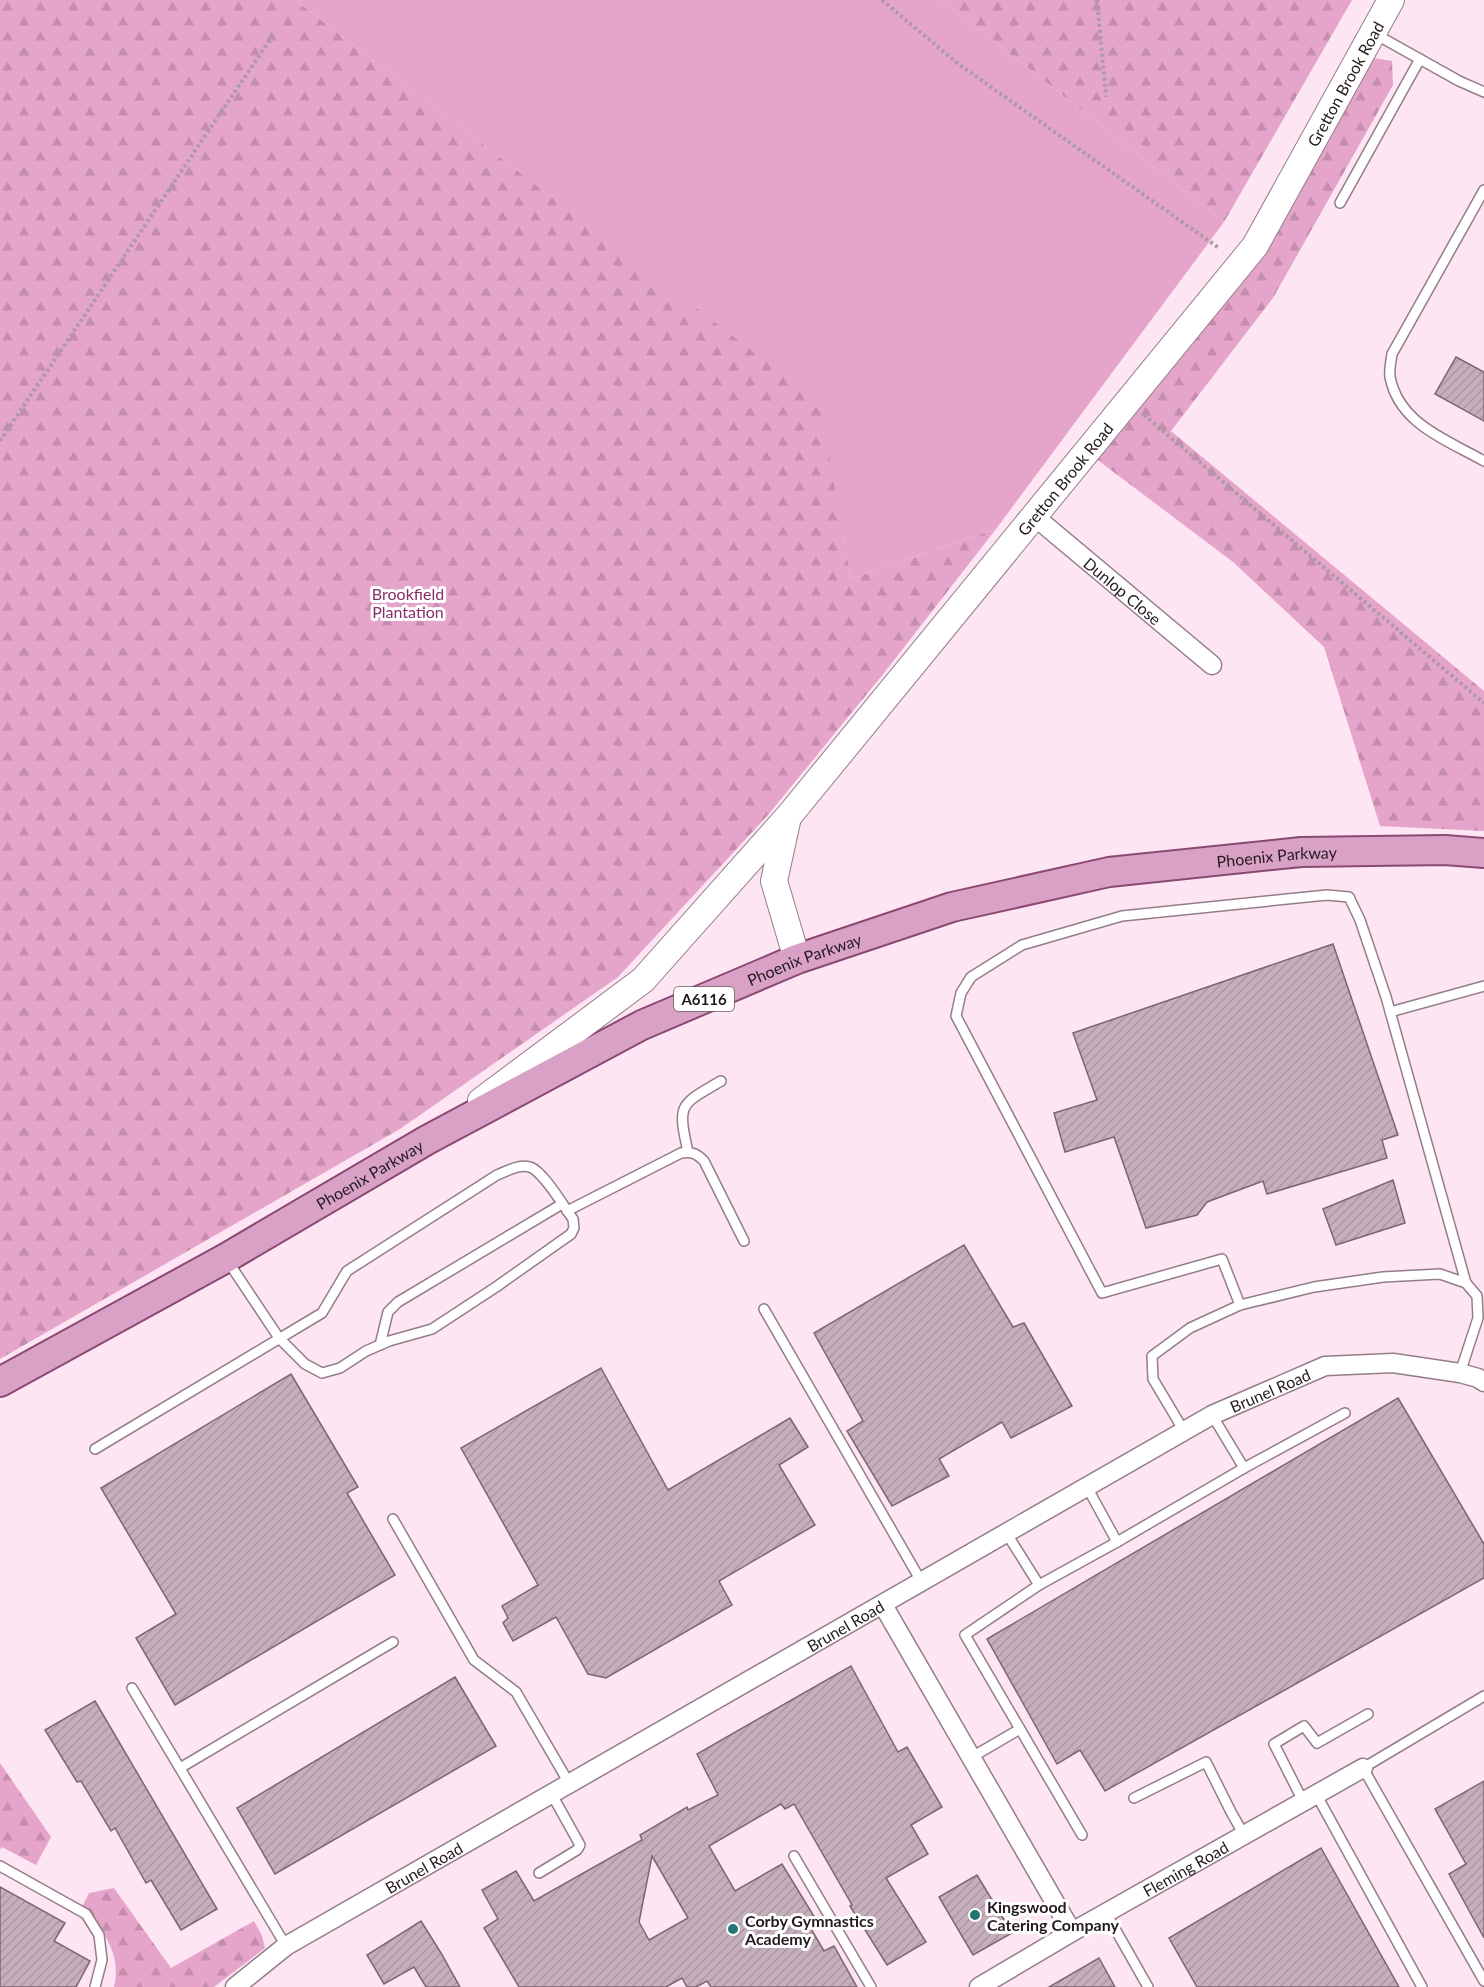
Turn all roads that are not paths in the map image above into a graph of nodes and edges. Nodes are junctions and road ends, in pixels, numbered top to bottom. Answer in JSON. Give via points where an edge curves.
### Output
{"nodes":[{"id":1,"x":1391,"y":0,"type":"edge"},
{"id":2,"x":1373,"y":33,"type":"junction"},
{"id":3,"x":1420,"y":59,"type":"junction"},
{"id":4,"x":1484,"y":92,"type":"edge"},
{"id":5,"x":1484,"y":190,"type":"edge"},
{"id":6,"x":1340,"y":203,"type":"dead end"},
{"id":7,"x":1484,"y":461,"type":"edge"},
{"id":8,"x":1034,"y":516,"type":"junction"},
{"id":9,"x":1212,"y":665,"type":"dead end"},
{"id":10,"x":788,"y":817,"type":"junction"},
{"id":11,"x":1484,"y":853,"type":"edge"},
{"id":12,"x":797,"y":958,"type":"junction"},
{"id":13,"x":1484,"y":986,"type":"edge"},
{"id":14,"x":1390,"y":1012,"type":"junction"},
{"id":15,"x":721,"y":1081,"type":"dead end"},
{"id":16,"x":427,"y":1140,"type":"junction"},
{"id":17,"x":688,"y":1152,"type":"junction"},
{"id":18,"x":564,"y":1208,"type":"junction"},
{"id":19,"x":744,"y":1241,"type":"dead end"},
{"id":20,"x":226,"y":1258,"type":"junction"},
{"id":21,"x":1466,"y":1283,"type":"junction"},
{"id":22,"x":1240,"y":1305,"type":"junction"},
{"id":23,"x":764,"y":1309,"type":"dead end"},
{"id":24,"x":279,"y":1338,"type":"junction"},
{"id":25,"x":380,"y":1345,"type":"junction"},
{"id":26,"x":1460,"y":1373,"type":"junction"},
{"id":27,"x":0,"y":1382,"type":"edge"},
{"id":28,"x":1484,"y":1382,"type":"edge"},
{"id":29,"x":1345,"y":1413,"type":"dead end"},
{"id":30,"x":1212,"y":1415,"type":"junction"},
{"id":31,"x":1184,"y":1431,"type":"junction"},
{"id":32,"x":94,"y":1449,"type":"dead end"},
{"id":33,"x":1244,"y":1468,"type":"junction"},
{"id":34,"x":1087,"y":1487,"type":"junction"},
{"id":35,"x":393,"y":1519,"type":"dead end"},
{"id":36,"x":1007,"y":1533,"type":"junction"},
{"id":37,"x":1117,"y":1542,"type":"junction"},
{"id":38,"x":921,"y":1581,"type":"junction"},
{"id":39,"x":1038,"y":1585,"type":"junction"},
{"id":40,"x":883,"y":1605,"type":"junction"},
{"id":41,"x":393,"y":1642,"type":"dead end"},
{"id":42,"x":132,"y":1688,"type":"dead end"},
{"id":43,"x":1484,"y":1696,"type":"edge"},
{"id":44,"x":1368,"y":1714,"type":"dead end"},
{"id":45,"x":1020,"y":1729,"type":"junction"},
{"id":46,"x":972,"y":1757,"type":"junction"},
{"id":47,"x":180,"y":1768,"type":"junction"},
{"id":48,"x":1363,"y":1768,"type":"junction"},
{"id":49,"x":569,"y":1783,"type":"junction"},
{"id":50,"x":550,"y":1793,"type":"junction"},
{"id":51,"x":1134,"y":1798,"type":"dead end"},
{"id":52,"x":1310,"y":1798,"type":"junction"},
{"id":53,"x":1082,"y":1835,"type":"dead end"},
{"id":54,"x":1244,"y":1835,"type":"junction"},
{"id":55,"x":794,"y":1856,"type":"dead end"},
{"id":56,"x":0,"y":1866,"type":"edge"},
{"id":57,"x":539,"y":1873,"type":"dead end"},
{"id":58,"x":1107,"y":1913,"type":"junction"},
{"id":59,"x":1072,"y":1932,"type":"junction"},
{"id":60,"x":286,"y":1946,"type":"junction"},
{"id":61,"x":1484,"y":1981,"type":"edge"},
{"id":62,"x":95,"y":1987,"type":"edge"},
{"id":63,"x":235,"y":1987,"type":"edge"},
{"id":64,"x":871,"y":1987,"type":"edge"},
{"id":65,"x":979,"y":1987,"type":"edge"},
{"id":66,"x":1148,"y":1987,"type":"edge"},
{"id":67,"x":1422,"y":1987,"type":"edge"}],
"edges":[{"from":1,"to":2,"type":"street","name":"Gretton Brook Road"},
{"from":2,"to":3,"type":"lane"},
{"from":2,"to":8,"type":"street","name":"Gretton Brook Road","via":[[1255,246]]},
{"from":3,"to":4,"type":"lane"},
{"from":3,"to":6,"type":"lane"},
{"from":5,"to":7,"type":"lane","via":[[1392,354],[1390,375],[1397,400],[1413,420]]},
{"from":8,"to":9,"type":"street","name":"Dunlop Close"},
{"from":8,"to":10,"type":"street","name":"Gretton Brook Road"},
{"from":10,"to":12,"type":"street","name":"Gretton Brook Road","via":[[774,881]]},
{"from":10,"to":16,"type":"street","via":[[643,980]]},
{"from":11,"to":12,"type":"main road","name":"Phoenix Parkway","number":"A6116","via":[[1301,852],[1109,872],[952,907]]},
{"from":12,"to":16,"type":"main road","name":"Phoenix Parkway","number":"A6116","via":[[642,1025]]},
{"from":13,"to":14,"type":"lane"},
{"from":14,"to":21,"type":"lane"},
{"from":14,"to":22,"type":"lane","via":[[1349,897],[1327,895],[1122,916],[1022,945],[971,977],[961,993],[956,1016],[1102,1293],[1222,1259]]},
{"from":15,"to":17,"type":"lane","via":[[688,1100],[682,1112]]},
{"from":16,"to":20,"type":"main road","name":"Phoenix Parkway","number":"A6116"},
{"from":17,"to":18,"type":"lane"},
{"from":17,"to":19,"type":"lane","via":[[698,1154],[704,1161]]},
{"from":18,"to":24,"type":"lane","via":[[538,1172],[528,1166],[497,1176],[354,1266],[322,1313]]},
{"from":18,"to":25,"type":"lane","via":[[398,1302],[388,1312]]},
{"from":18,"to":25,"type":"lane","via":[[573,1219],[571,1234],[432,1329]]},
{"from":20,"to":24,"type":"lane"},
{"from":20,"to":27,"type":"main road","name":"Phoenix Parkway","number":"A6116"},
{"from":21,"to":22,"type":"lane","via":[[1440,1274],[1383,1277],[1314,1287]]},
{"from":21,"to":26,"type":"lane","via":[[1477,1296],[1478,1318]]},
{"from":22,"to":31,"type":"lane","via":[[1190,1328],[1152,1356],[1153,1379]]},
{"from":23,"to":38,"type":"lane"},
{"from":24,"to":25,"type":"lane","via":[[305,1364],[322,1373],[340,1368]]},
{"from":24,"to":32,"type":"lane"},
{"from":26,"to":28,"type":"street","name":"Brunel Road"},
{"from":26,"to":30,"type":"street","name":"Brunel Road","via":[[1394,1363],[1325,1366]]},
{"from":29,"to":33,"type":"lane"},
{"from":30,"to":31,"type":"street","name":"Brunel Road"},
{"from":30,"to":33,"type":"lane"},
{"from":31,"to":34,"type":"street","name":"Brunel Road"},
{"from":33,"to":37,"type":"lane"},
{"from":34,"to":36,"type":"street","name":"Brunel Road"},
{"from":34,"to":37,"type":"lane"},
{"from":35,"to":49,"type":"lane","via":[[474,1660],[516,1692]]},
{"from":36,"to":38,"type":"street","name":"Brunel Road"},
{"from":36,"to":39,"type":"lane"},
{"from":37,"to":39,"type":"lane"},
{"from":38,"to":40,"type":"street","name":"Brunel Road"},
{"from":39,"to":45,"type":"lane","via":[[965,1635]]},
{"from":40,"to":46,"type":"street"},
{"from":40,"to":49,"type":"street","name":"Brunel Road"},
{"from":41,"to":47,"type":"lane"},
{"from":42,"to":47,"type":"lane"},
{"from":43,"to":48,"type":"lane"},
{"from":44,"to":52,"type":"lane","via":[[1317,1743],[1304,1726],[1274,1744]]},
{"from":45,"to":46,"type":"lane"},
{"from":45,"to":53,"type":"lane"},
{"from":46,"to":59,"type":"street"},
{"from":47,"to":60,"type":"lane"},
{"from":48,"to":52,"type":"street","name":"Fleming Road"},
{"from":48,"to":61,"type":"lane"},
{"from":49,"to":50,"type":"street","name":"Brunel Road"},
{"from":50,"to":57,"type":"lane","via":[[580,1845]]},
{"from":50,"to":60,"type":"street","name":"Brunel Road"},
{"from":51,"to":54,"type":"lane","via":[[1206,1762]]},
{"from":52,"to":54,"type":"street","name":"Fleming Road"},
{"from":52,"to":67,"type":"lane"},
{"from":54,"to":58,"type":"street","name":"Fleming Road"},
{"from":55,"to":64,"type":"lane"},
{"from":56,"to":62,"type":"lane","via":[[86,1914],[99,1935],[102,1960]]},
{"from":58,"to":59,"type":"street","name":"Fleming Road"},
{"from":58,"to":66,"type":"lane"},
{"from":59,"to":65,"type":"street","name":"Fleming Road"},
{"from":60,"to":63,"type":"street","name":"Brunel Road"}]}
